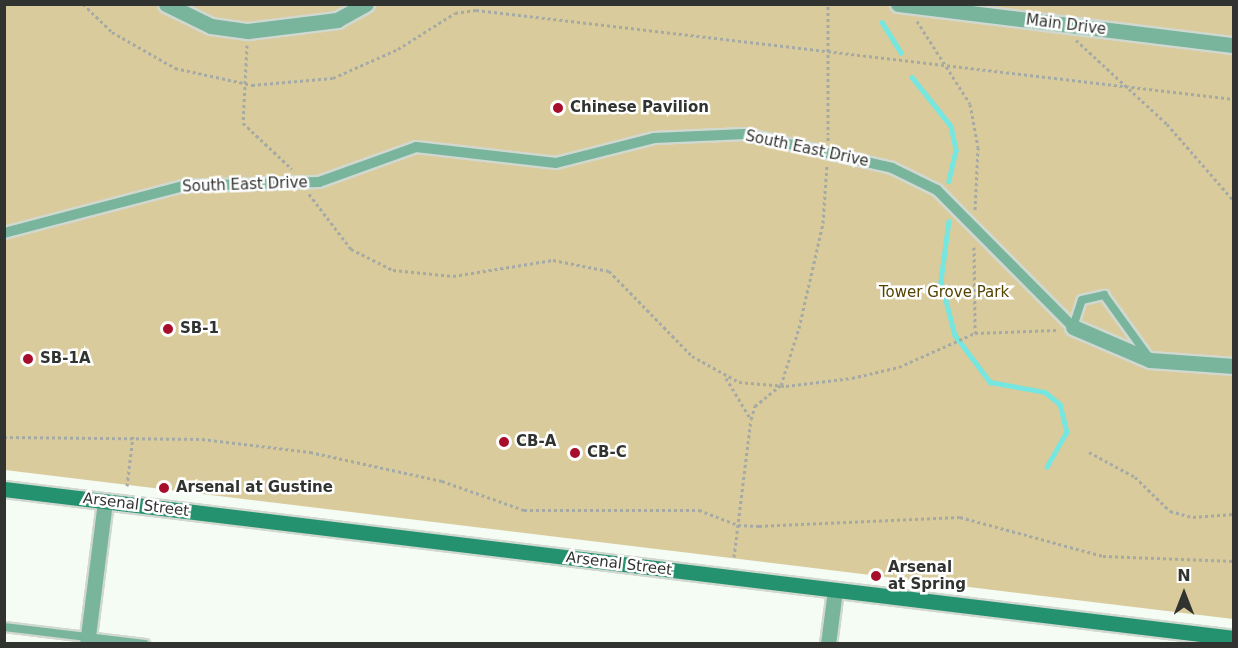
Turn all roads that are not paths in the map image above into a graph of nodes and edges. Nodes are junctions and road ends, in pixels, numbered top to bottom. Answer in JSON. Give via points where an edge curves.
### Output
{"nodes":[{"id":1,"x":166,"y":4,"type":"edge"},
{"id":2,"x":366,"y":4,"type":"edge"},
{"id":3,"x":902,"y":5,"type":"edge"},
{"id":4,"x":1233,"y":45,"type":"edge"},
{"id":5,"x":4,"y":233,"type":"edge"},
{"id":6,"x":1073,"y":327,"type":"junction"},
{"id":7,"x":1150,"y":360,"type":"junction"},
{"id":8,"x":1233,"y":366,"type":"edge"},
{"id":9,"x":4,"y":489,"type":"edge"},
{"id":10,"x":105,"y":502,"type":"junction"},
{"id":11,"x":835,"y":590,"type":"junction"},
{"id":12,"x":4,"y":627,"type":"edge"},
{"id":13,"x":1233,"y":638,"type":"edge"},
{"id":14,"x":88,"y":640,"type":"edge"},
{"id":15,"x":145,"y":644,"type":"edge"},
{"id":16,"x":828,"y":644,"type":"edge"}],
"edges":[{"from":1,"to":2,"type":"street","via":[[211,26],[248,31],[337,20]]},
{"from":3,"to":4,"type":"street","name":"Main Drive"},
{"from":5,"to":6,"type":"street","name":"South East Drive","via":[[183,186],[302,183],[332,178],[416,147],[556,163],[654,138],[719,132],[828,152],[917,178],[956,205]]},
{"from":6,"to":7,"type":"street","name":"South East Drive"},
{"from":6,"to":7,"type":"lane","via":[[1082,300],[1104,295]]},
{"from":7,"to":8,"type":"street","name":"South East Drive"},
{"from":9,"to":10,"type":"main road","name":"Arsenal Street"},
{"from":10,"to":11,"type":"main road","name":"Arsenal Street"},
{"from":10,"to":14,"type":"street"},
{"from":11,"to":13,"type":"main road","name":"Arsenal Street"},
{"from":11,"to":16,"type":"street"},
{"from":12,"to":14,"type":"lane"},
{"from":14,"to":15,"type":"lane"}]}
